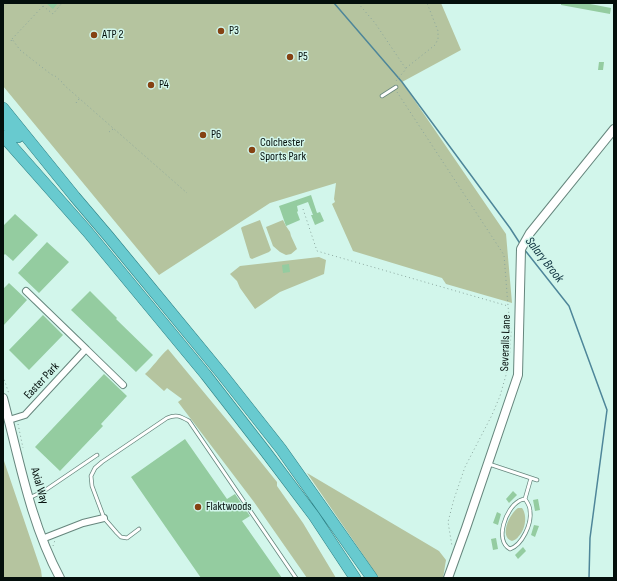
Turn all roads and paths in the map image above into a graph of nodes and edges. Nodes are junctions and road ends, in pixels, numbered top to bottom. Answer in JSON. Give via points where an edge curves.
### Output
{"nodes":[{"id":1,"x":40,"y":3,"type":"edge"},
{"id":2,"x":62,"y":3,"type":"edge"},
{"id":3,"x":358,"y":3,"type":"edge"},
{"id":4,"x":427,"y":3,"type":"edge"},
{"id":5,"x":43,"y":6,"type":"junction"},
{"id":6,"x":406,"y":69,"type":"junction"},
{"id":7,"x":396,"y":87,"type":"junction"},
{"id":8,"x":382,"y":96,"type":"dead end"},
{"id":9,"x":80,"y":99,"type":"junction"},
{"id":10,"x":76,"y":103,"type":"dead end"},
{"id":11,"x":3,"y":108,"type":"edge"},
{"id":12,"x":3,"y":121,"type":"edge"},
{"id":13,"x":113,"y":128,"type":"junction"},
{"id":14,"x":614,"y":129,"type":"edge"},
{"id":15,"x":109,"y":132,"type":"dead end"},
{"id":16,"x":3,"y":136,"type":"edge"},
{"id":17,"x":3,"y":148,"type":"edge"},
{"id":18,"x":187,"y":193,"type":"dead end"},
{"id":19,"x":75,"y":198,"type":"junction"},
{"id":20,"x":303,"y":209,"type":"dead end"},
{"id":21,"x":87,"y":231,"type":"junction"},
{"id":22,"x":26,"y":291,"type":"dead end"},
{"id":23,"x":508,"y":306,"type":"junction"},
{"id":24,"x":86,"y":349,"type":"junction"},
{"id":25,"x":123,"y":385,"type":"dead end"},
{"id":26,"x":3,"y":398,"type":"edge"},
{"id":27,"x":9,"y":420,"type":"junction"},
{"id":28,"x":97,"y":455,"type":"dead end"},
{"id":29,"x":488,"y":464,"type":"junction"},
{"id":30,"x":531,"y":478,"type":"junction"},
{"id":31,"x":538,"y":480,"type":"dead end"},
{"id":32,"x":29,"y":498,"type":"junction"},
{"id":33,"x":525,"y":499,"type":"junction"},
{"id":34,"x":104,"y":518,"type":"junction"},
{"id":35,"x":139,"y":529,"type":"dead end"},
{"id":36,"x":53,"y":535,"type":"junction"},
{"id":37,"x":42,"y":539,"type":"junction"},
{"id":38,"x":53,"y":546,"type":"dead end"},
{"id":39,"x":452,"y":546,"type":"dead end"},
{"id":40,"x":450,"y":577,"type":"edge"},
{"id":41,"x":60,"y":578,"type":"edge"},
{"id":42,"x":296,"y":578,"type":"edge"},
{"id":43,"x":355,"y":578,"type":"edge"},
{"id":44,"x":372,"y":578,"type":"edge"}],
"edges":[{"from":1,"to":5,"type":"path"},
{"from":2,"to":5,"type":"path","via":[[52,14]]},
{"from":3,"to":6,"type":"path"},
{"from":4,"to":6,"type":"path","via":[[438,31],[438,39],[435,45]]},
{"from":5,"to":9,"type":"path","via":[[12,40],[30,59],[54,75]]},
{"from":6,"to":7,"type":"path","via":[[396,81]]},
{"from":7,"to":8,"type":"lane"},
{"from":7,"to":23,"type":"path","via":[[504,255]]},
{"from":9,"to":10,"type":"path"},
{"from":9,"to":13,"type":"path"},
{"from":11,"to":19,"type":"highway"},
{"from":12,"to":19,"type":"highway"},
{"from":13,"to":15,"type":"path"},
{"from":13,"to":18,"type":"path"},
{"from":14,"to":29,"type":"street","name":"Severalls Lane","via":[[530,233],[521,249],[518,375]]},
{"from":16,"to":21,"type":"highway"},
{"from":17,"to":21,"type":"highway"},
{"from":19,"to":44,"type":"highway","via":[[281,449]]},
{"from":20,"to":23,"type":"path","via":[[316,251]]},
{"from":21,"to":43,"type":"highway","via":[[265,450],[314,516]]},
{"from":22,"to":24,"type":"street"},
{"from":23,"to":39,"type":"path","via":[[511,332],[506,375],[500,396],[465,467],[454,499],[448,522]]},
{"from":24,"to":25,"type":"street"},
{"from":24,"to":27,"type":"street","name":"Easter Park","via":[[25,415]]},
{"from":26,"to":27,"type":"street","name":"Axial Way"},
{"from":27,"to":32,"type":"street","name":"Axial Way"},
{"from":28,"to":32,"type":"lane","via":[[44,491]]},
{"from":29,"to":30,"type":"lane"},
{"from":29,"to":40,"type":"street","name":"Severalls Lane"},
{"from":30,"to":31,"type":"lane"},
{"from":30,"to":33,"type":"lane"},
{"from":32,"to":37,"type":"street","name":"Axial Way"},
{"from":33,"to":33,"type":"lane","via":[[519,500],[505,519],[502,538],[506,547],[510,549],[525,535],[531,512]]},
{"from":34,"to":35,"type":"lane","via":[[121,537],[127,538]]},
{"from":34,"to":36,"type":"street","via":[[82,523]]},
{"from":34,"to":42,"type":"lane","via":[[92,486],[91,476],[95,468],[167,418],[179,416],[189,421]]},
{"from":36,"to":37,"type":"street"},
{"from":36,"to":38,"type":"path"},
{"from":37,"to":41,"type":"street","name":"Axial Way"}]}
